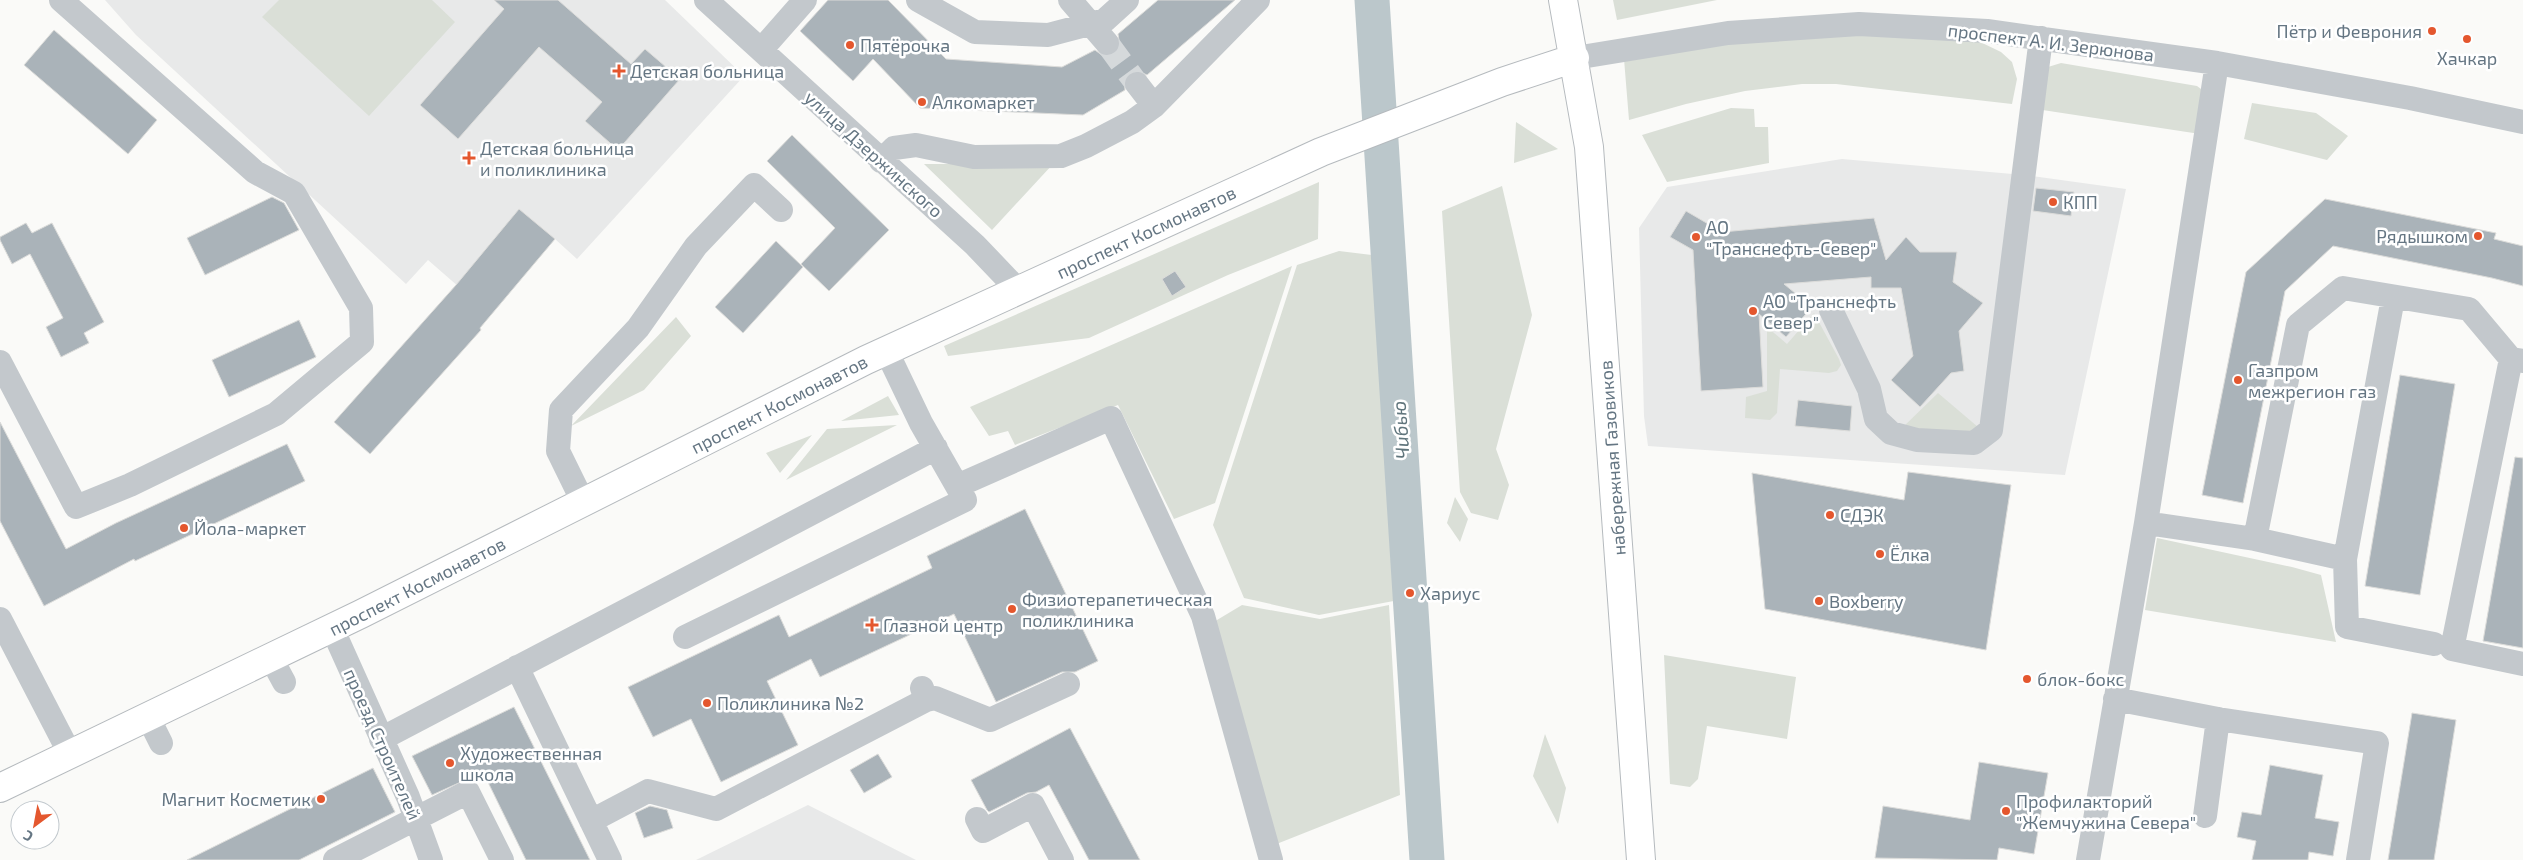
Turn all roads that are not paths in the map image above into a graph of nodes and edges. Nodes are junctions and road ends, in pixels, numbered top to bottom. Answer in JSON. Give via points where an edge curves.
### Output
{"nodes":[{"id":1,"x":61,"y":0,"type":"edge"},
{"id":2,"x":706,"y":0,"type":"edge"},
{"id":3,"x":805,"y":0,"type":"edge"},
{"id":4,"x":918,"y":0,"type":"edge"},
{"id":5,"x":1070,"y":0,"type":"edge"},
{"id":6,"x":1127,"y":0,"type":"edge"},
{"id":7,"x":1258,"y":0,"type":"edge"},
{"id":8,"x":1563,"y":0,"type":"edge"},
{"id":9,"x":1090,"y":24,"type":"junction"},
{"id":10,"x":2041,"y":38,"type":"junction"},
{"id":11,"x":1108,"y":43,"type":"tunnel mouth"},
{"id":12,"x":761,"y":50,"type":"junction"},
{"id":13,"x":1575,"y":58,"type":"junction"},
{"id":14,"x":2217,"y":63,"type":"junction"},
{"id":15,"x":1137,"y":84,"type":"tunnel mouth"},
{"id":16,"x":1154,"y":106,"type":"junction"},
{"id":17,"x":2523,"y":122,"type":"edge"},
{"id":18,"x":881,"y":161,"type":"junction"},
{"id":19,"x":780,"y":210,"type":"dead end"},
{"id":20,"x":1018,"y":290,"type":"junction"},
{"id":21,"x":2393,"y":298,"type":"junction"},
{"id":22,"x":1831,"y":310,"type":"dead end"},
{"id":23,"x":886,"y":350,"type":"junction"},
{"id":24,"x":2517,"y":360,"type":"edge"},
{"id":25,"x":0,"y":362,"type":"edge"},
{"id":26,"x":936,"y":448,"type":"junction"},
{"id":27,"x":957,"y":486,"type":"junction"},
{"id":28,"x":583,"y":502,"type":"junction"},
{"id":29,"x":2146,"y":523,"type":"junction"},
{"id":30,"x":2255,"y":539,"type":"junction"},
{"id":31,"x":2345,"y":560,"type":"junction"},
{"id":32,"x":0,"y":619,"type":"edge"},
{"id":33,"x":332,"y":628,"type":"junction"},
{"id":34,"x":685,"y":636,"type":"dead end"},
{"id":35,"x":2434,"y":644,"type":"dead end"},
{"id":36,"x":271,"y":658,"type":"junction"},
{"id":37,"x":2523,"y":664,"type":"edge"},
{"id":38,"x":517,"y":668,"type":"junction"},
{"id":39,"x":284,"y":682,"type":"dead end"},
{"id":40,"x":1068,"y":684,"type":"dead end"},
{"id":41,"x":2115,"y":699,"type":"junction"},
{"id":42,"x":148,"y":717,"type":"junction"},
{"id":43,"x":2218,"y":719,"type":"junction"},
{"id":44,"x":381,"y":738,"type":"junction"},
{"id":45,"x":161,"y":743,"type":"dead end"},
{"id":46,"x":70,"y":754,"type":"junction"},
{"id":47,"x":0,"y":788,"type":"edge"},
{"id":48,"x":2205,"y":816,"type":"dead end"},
{"id":49,"x":416,"y":819,"type":"junction"},
{"id":50,"x":977,"y":819,"type":"dead end"},
{"id":51,"x":591,"y":821,"type":"junction"},
{"id":52,"x":335,"y":860,"type":"edge"},
{"id":53,"x":431,"y":860,"type":"edge"},
{"id":54,"x":502,"y":860,"type":"edge"},
{"id":55,"x":610,"y":860,"type":"edge"},
{"id":56,"x":1062,"y":860,"type":"edge"},
{"id":57,"x":1271,"y":860,"type":"edge"},
{"id":58,"x":1641,"y":860,"type":"edge"},
{"id":59,"x":2088,"y":860,"type":"edge"},
{"id":60,"x":2358,"y":860,"type":"edge"}],
"edges":[{"from":1,"to":25,"type":"street","via":[[255,172],[294,193],[361,308],[362,342],[276,414],[130,485],[76,507]]},
{"from":2,"to":12,"type":"street","name":"улица Дзержинского"},
{"from":3,"to":12,"type":"street"},
{"from":4,"to":9,"type":"street","via":[[975,32],[1048,35]]},
{"from":5,"to":9,"type":"street"},
{"from":6,"to":9,"type":"street","via":[[1105,20]]},
{"from":7,"to":16,"type":"street"},
{"from":8,"to":13,"type":"main road","name":"набережная Газовиков"},
{"from":9,"to":11,"type":"street"},
{"from":10,"to":13,"type":"street","name":"проспект А. И. Зерюнова","via":[[1987,31],[1860,24],[1728,32]]},
{"from":10,"to":14,"type":"street","name":"проспект А. И. Зерюнова"},
{"from":10,"to":22,"type":"street","via":[[1991,430],[1974,443],[1918,440],[1891,433],[1876,419],[1869,389]]},
{"from":12,"to":18,"type":"street","name":"улица Дзержинского"},
{"from":13,"to":20,"type":"main road","name":"проспект Космонавтов","via":[[1502,82],[1331,149]]},
{"from":13,"to":58,"type":"main road","name":"набережная Газовиков","via":[[1589,147]]},
{"from":14,"to":17,"type":"street","name":"проспект А. И. Зерюнова"},
{"from":14,"to":29,"type":"street"},
{"from":15,"to":16,"type":"street"},
{"from":16,"to":18,"type":"street","via":[[1132,122],[1061,156],[974,157],[916,146],[894,148]]},
{"from":18,"to":20,"type":"street","name":"улица Дзержинского","via":[[975,245]]},
{"from":19,"to":28,"type":"street","via":[[754,185],[696,246],[638,328],[560,410],[558,452]]},
{"from":20,"to":23,"type":"main road","name":"проспект Космонавтов"},
{"from":21,"to":24,"type":"street","via":[[2469,309]]},
{"from":21,"to":30,"type":"street","via":[[2343,288],[2298,326]]},
{"from":21,"to":31,"type":"street"},
{"from":23,"to":26,"type":"street"},
{"from":23,"to":28,"type":"main road","name":"проспект Космонавтов"},
{"from":24,"to":37,"type":"street","via":[[2452,649]]},
{"from":26,"to":27,"type":"street"},
{"from":26,"to":38,"type":"street"},
{"from":27,"to":34,"type":"street","via":[[965,500]]},
{"from":27,"to":57,"type":"street","via":[[1111,418],[1203,616]]},
{"from":28,"to":33,"type":"main road","name":"проспект Космонавтов"},
{"from":29,"to":30,"type":"street"},
{"from":29,"to":41,"type":"street"},
{"from":30,"to":31,"type":"street"},
{"from":31,"to":35,"type":"street","via":[[2347,627]]},
{"from":32,"to":46,"type":"street"},
{"from":33,"to":36,"type":"main road","name":"проспект Космонавтов"},
{"from":33,"to":44,"type":"street","name":"проезд Строителей"},
{"from":36,"to":39,"type":"street"},
{"from":36,"to":42,"type":"main road","name":"проспект Космонавтов"},
{"from":38,"to":44,"type":"street"},
{"from":38,"to":51,"type":"street"},
{"from":40,"to":51,"type":"street","via":[[990,720],[924,694],[716,809],[648,791]]},
{"from":41,"to":43,"type":"street"},
{"from":41,"to":59,"type":"street"},
{"from":42,"to":45,"type":"street"},
{"from":42,"to":46,"type":"main road","name":"проспект Космонавтов"},
{"from":43,"to":48,"type":"street"},
{"from":43,"to":60,"type":"street","via":[[2377,743]]},
{"from":44,"to":49,"type":"street","name":"проезд Строителей"},
{"from":46,"to":47,"type":"main road","name":"проспект Космонавтов"},
{"from":49,"to":52,"type":"street"},
{"from":49,"to":53,"type":"street","name":"проезд Строителей"},
{"from":49,"to":54,"type":"street","via":[[468,792]]},
{"from":50,"to":56,"type":"street","via":[[983,831],[1033,805]]},
{"from":51,"to":55,"type":"street"}]}
